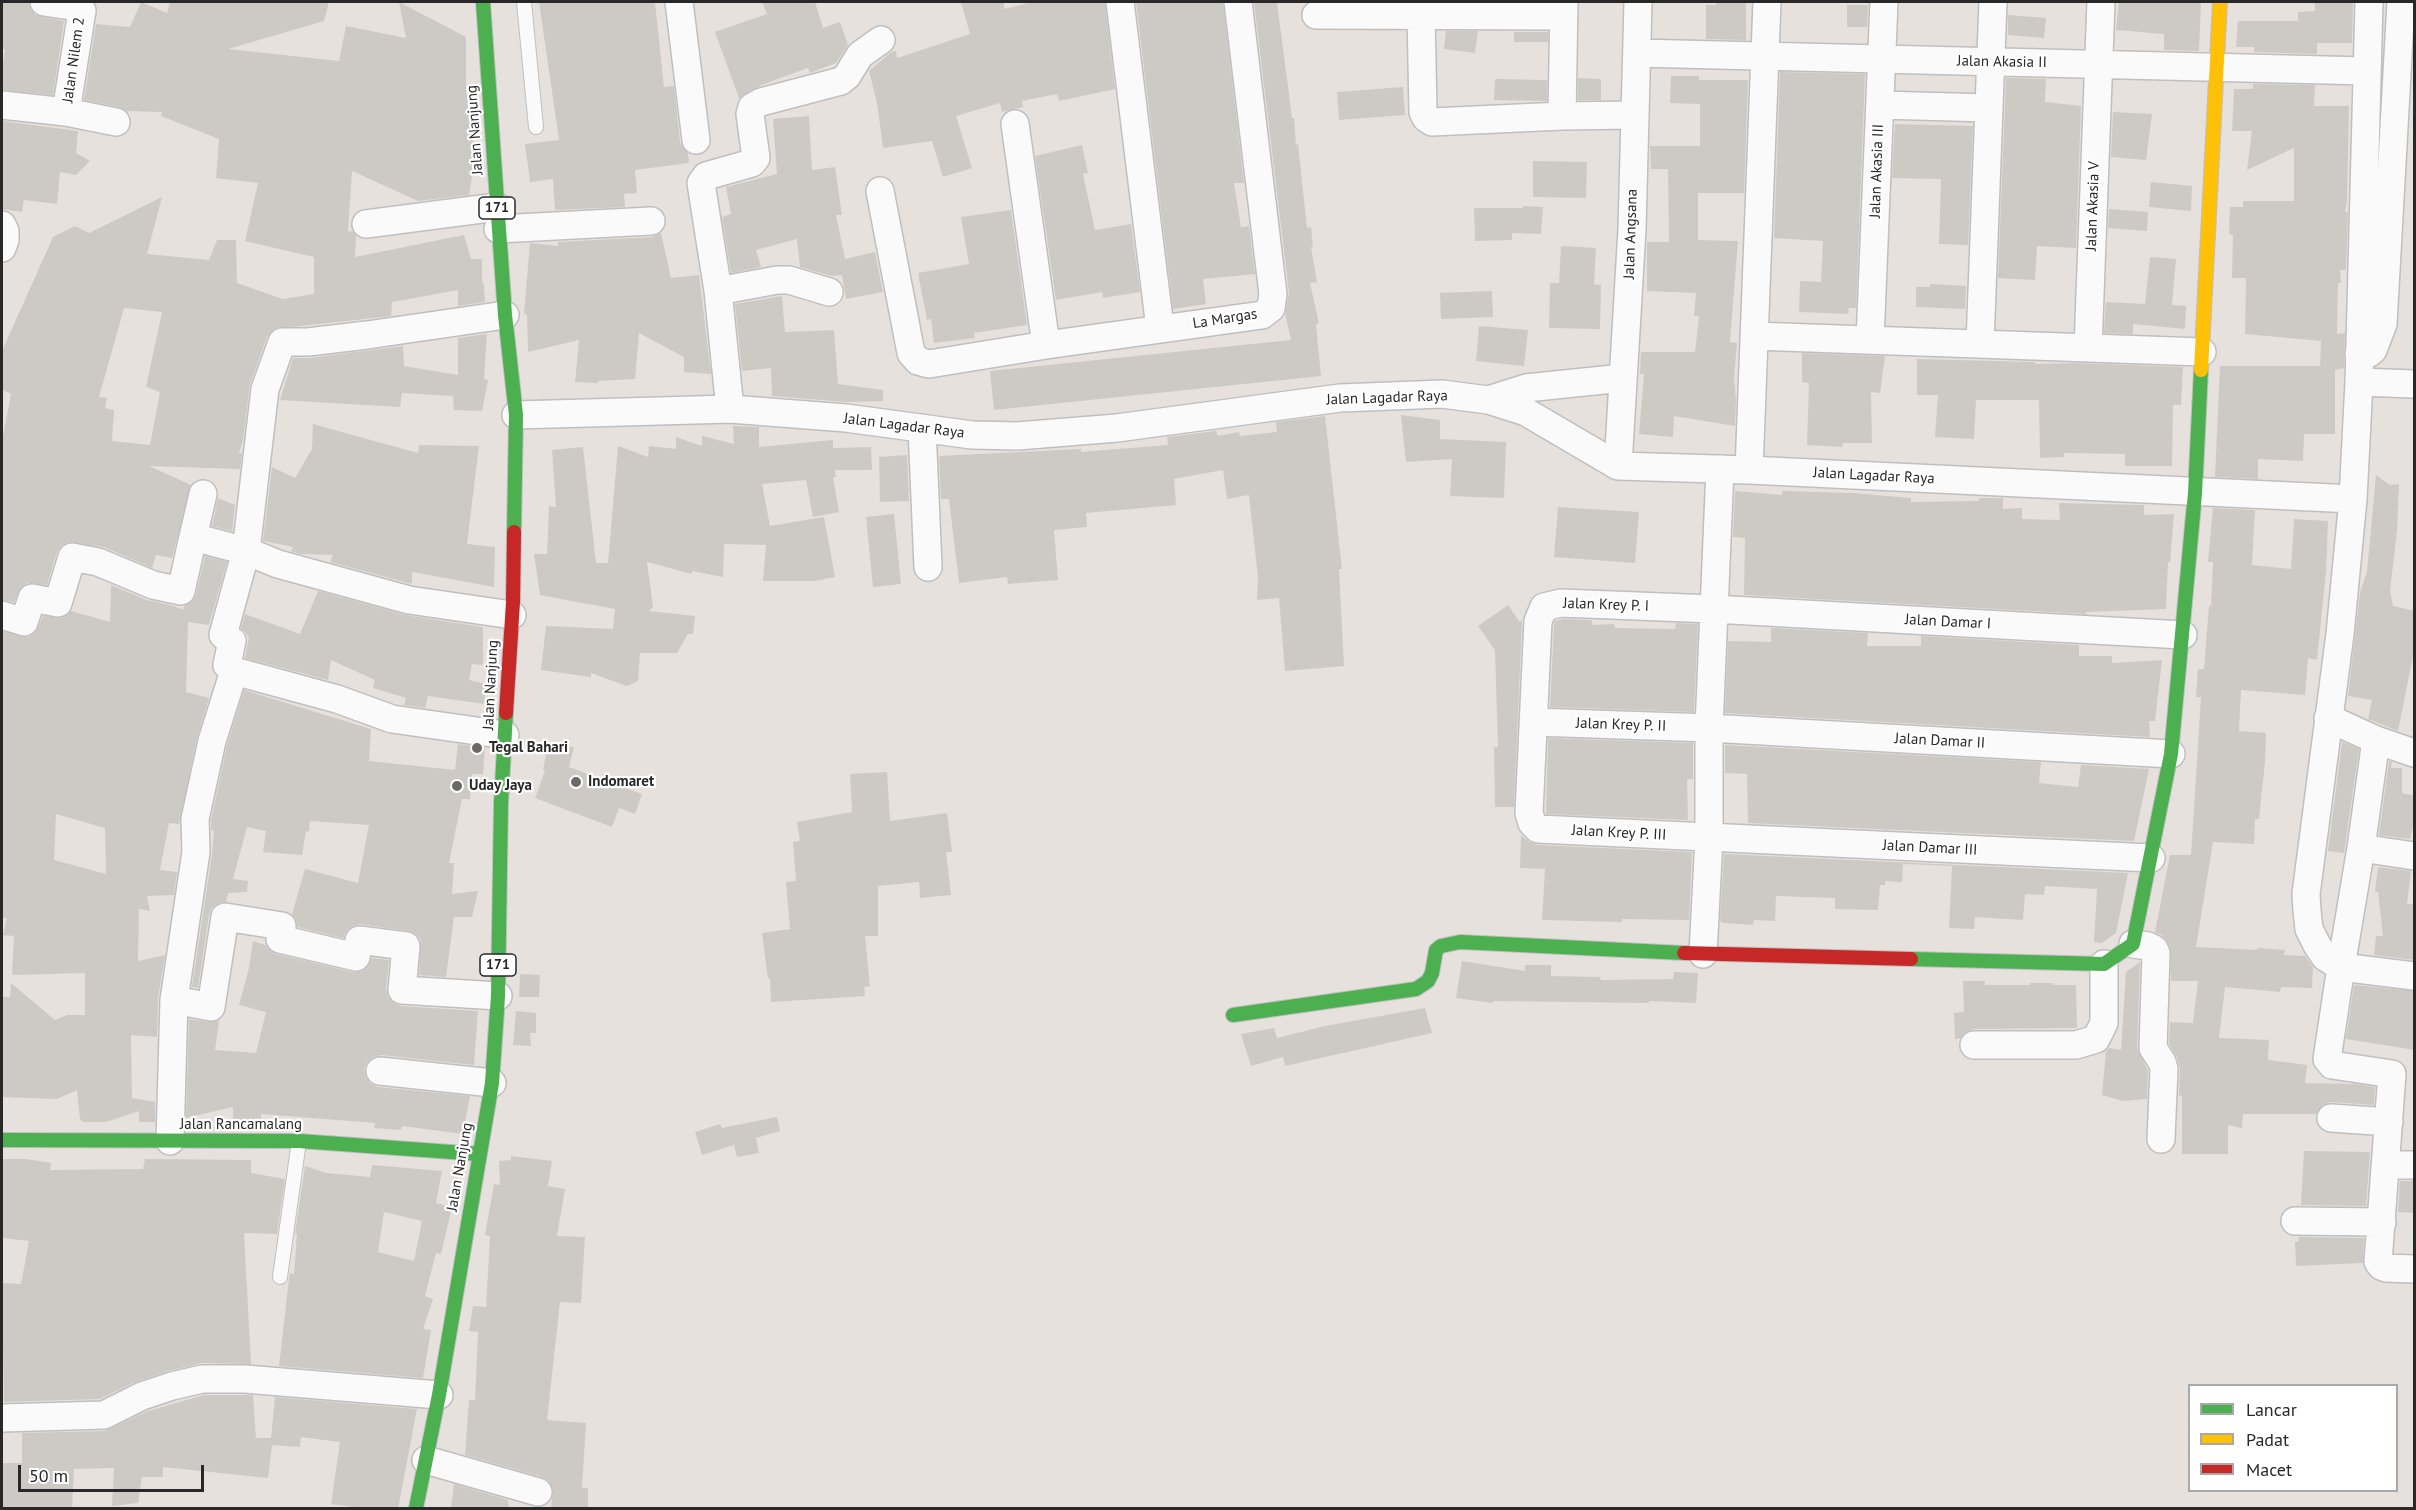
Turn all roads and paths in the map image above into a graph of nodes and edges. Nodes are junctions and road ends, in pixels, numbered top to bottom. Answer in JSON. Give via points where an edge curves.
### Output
{"nodes":[{"id":1,"x":44,"y":2,"type":"edge"},
{"id":2,"x":483,"y":2,"type":"edge"},
{"id":3,"x":524,"y":2,"type":"edge"},
{"id":4,"x":679,"y":2,"type":"edge"},
{"id":5,"x":1120,"y":2,"type":"edge"},
{"id":6,"x":1238,"y":2,"type":"edge"},
{"id":7,"x":1638,"y":2,"type":"edge"},
{"id":8,"x":1767,"y":2,"type":"edge"},
{"id":9,"x":1884,"y":2,"type":"edge"},
{"id":10,"x":1993,"y":2,"type":"edge"},
{"id":11,"x":2101,"y":2,"type":"edge"},
{"id":12,"x":2220,"y":2,"type":"edge"},
{"id":13,"x":2369,"y":2,"type":"edge"},
{"id":14,"x":2401,"y":2,"type":"edge"},
{"id":15,"x":1563,"y":9,"type":"edge"},
{"id":16,"x":1421,"y":14,"type":"junction"},
{"id":17,"x":1317,"y":15,"type":"dead end"},
{"id":18,"x":881,"y":40,"type":"dead end"},
{"id":19,"x":2407,"y":45,"type":"edge"},
{"id":20,"x":1637,"y":53,"type":"junction"},
{"id":21,"x":1765,"y":56,"type":"junction"},
{"id":22,"x":2367,"y":57,"type":"junction"},
{"id":23,"x":1881,"y":59,"type":"junction"},
{"id":24,"x":1990,"y":62,"type":"junction"},
{"id":25,"x":2099,"y":64,"type":"junction"},
{"id":26,"x":2216,"y":67,"type":"junction"},
{"id":27,"x":2,"y":105,"type":"edge"},
{"id":28,"x":1880,"y":105,"type":"junction"},
{"id":29,"x":1989,"y":108,"type":"junction"},
{"id":30,"x":66,"y":112,"type":"junction"},
{"id":31,"x":1635,"y":115,"type":"junction"},
{"id":32,"x":1562,"y":116,"type":"junction"},
{"id":33,"x":116,"y":122,"type":"dead end"},
{"id":34,"x":1015,"y":124,"type":"dead end"},
{"id":35,"x":536,"y":127,"type":"dead end"},
{"id":36,"x":696,"y":140,"type":"dead end"},
{"id":37,"x":880,"y":191,"type":"dead end"},
{"id":38,"x":497,"y":218,"type":"junction"},
{"id":39,"x":651,"y":221,"type":"dead end"},
{"id":40,"x":366,"y":224,"type":"dead end"},
{"id":41,"x":2,"y":225,"type":"edge"},
{"id":42,"x":2,"y":248,"type":"edge"},
{"id":43,"x":718,"y":291,"type":"junction"},
{"id":44,"x":829,"y":292,"type":"dead end"},
{"id":45,"x":505,"y":315,"type":"junction"},
{"id":46,"x":1160,"y":328,"type":"junction"},
{"id":47,"x":1754,"y":336,"type":"junction"},
{"id":48,"x":1870,"y":340,"type":"junction"},
{"id":49,"x":1980,"y":344,"type":"junction"},
{"id":50,"x":1046,"y":345,"type":"junction"},
{"id":51,"x":2088,"y":348,"type":"junction"},
{"id":52,"x":2202,"y":352,"type":"junction"},
{"id":53,"x":2359,"y":354,"type":"junction"},
{"id":54,"x":1623,"y":378,"type":"junction"},
{"id":55,"x":2359,"y":382,"type":"junction"},
{"id":56,"x":2415,"y":384,"type":"edge"},
{"id":57,"x":1488,"y":400,"type":"junction"},
{"id":58,"x":730,"y":409,"type":"junction"},
{"id":59,"x":516,"y":415,"type":"junction"},
{"id":60,"x":922,"y":428,"type":"junction"},
{"id":61,"x":1618,"y":466,"type":"junction"},
{"id":62,"x":1720,"y":469,"type":"junction"},
{"id":63,"x":1749,"y":470,"type":"junction"},
{"id":64,"x":2195,"y":493,"type":"junction"},
{"id":65,"x":203,"y":494,"type":"dead end"},
{"id":66,"x":2353,"y":499,"type":"junction"},
{"id":67,"x":193,"y":537,"type":"junction"},
{"id":68,"x":246,"y":551,"type":"junction"},
{"id":69,"x":928,"y":567,"type":"dead end"},
{"id":70,"x":1713,"y":609,"type":"junction"},
{"id":71,"x":2,"y":615,"type":"edge"},
{"id":72,"x":512,"y":615,"type":"junction"},
{"id":73,"x":2183,"y":635,"type":"junction"},
{"id":74,"x":234,"y":671,"type":"junction"},
{"id":75,"x":2328,"y":718,"type":"junction"},
{"id":76,"x":1534,"y":722,"type":"junction"},
{"id":77,"x":1709,"y":729,"type":"junction"},
{"id":78,"x":505,"y":735,"type":"junction"},
{"id":79,"x":2376,"y":740,"type":"junction"},
{"id":80,"x":2415,"y":753,"type":"edge"},
{"id":81,"x":2171,"y":754,"type":"junction"},
{"id":82,"x":1709,"y":838,"type":"junction"},
{"id":83,"x":2361,"y":848,"type":"junction"},
{"id":84,"x":2415,"y":856,"type":"edge"},
{"id":85,"x":2151,"y":858,"type":"junction"},
{"id":86,"x":2133,"y":944,"type":"junction"},
{"id":87,"x":1703,"y":954,"type":"junction"},
{"id":88,"x":2104,"y":964,"type":"junction"},
{"id":89,"x":2341,"y":967,"type":"junction"},
{"id":90,"x":2415,"y":976,"type":"edge"},
{"id":91,"x":498,"y":996,"type":"junction"},
{"id":92,"x":174,"y":1000,"type":"junction"},
{"id":93,"x":1233,"y":1015,"type":"dead end"},
{"id":94,"x":1974,"y":1045,"type":"dead end"},
{"id":95,"x":380,"y":1071,"type":"dead end"},
{"id":96,"x":2403,"y":1074,"type":"edge"},
{"id":97,"x":492,"y":1083,"type":"junction"},
{"id":98,"x":2331,"y":1118,"type":"dead end"},
{"id":99,"x":2389,"y":1122,"type":"junction"},
{"id":100,"x":2161,"y":1139,"type":"dead end"},
{"id":101,"x":2,"y":1140,"type":"edge"},
{"id":102,"x":170,"y":1141,"type":"junction"},
{"id":103,"x":299,"y":1141,"type":"junction"},
{"id":104,"x":479,"y":1154,"type":"junction"},
{"id":105,"x":2386,"y":1165,"type":"junction"},
{"id":106,"x":2415,"y":1165,"type":"edge"},
{"id":107,"x":2295,"y":1221,"type":"dead end"},
{"id":108,"x":2382,"y":1222,"type":"junction"},
{"id":109,"x":2415,"y":1269,"type":"edge"},
{"id":110,"x":280,"y":1277,"type":"dead end"},
{"id":111,"x":439,"y":1395,"type":"junction"},
{"id":112,"x":2,"y":1418,"type":"edge"},
{"id":113,"x":426,"y":1460,"type":"junction"},
{"id":114,"x":538,"y":1492,"type":"dead end"},
{"id":115,"x":416,"y":1509,"type":"edge"}],
"edges":[{"from":1,"to":30,"type":"street","name":"Jalan Nilem 2","via":[[82,11]]},
{"from":2,"to":38,"type":"street","name":"Jalan Nanjung","number":"171"},
{"from":3,"to":35,"type":"lane"},
{"from":4,"to":36,"type":"street"},
{"from":5,"to":46,"type":"street"},
{"from":6,"to":46,"type":"street","name":"La Margas","via":[[1274,294],[1271,308],[1262,315]]},
{"from":7,"to":20,"type":"street","name":"Jalan Angsana"},
{"from":8,"to":21,"type":"street"},
{"from":9,"to":23,"type":"street","name":"Jalan Akasia III"},
{"from":10,"to":24,"type":"street"},
{"from":11,"to":25,"type":"street","name":"Jalan Akasia V"},
{"from":12,"to":26,"type":"street"},
{"from":13,"to":22,"type":"street"},
{"from":14,"to":19,"type":"street"},
{"from":15,"to":16,"type":"street"},
{"from":15,"to":32,"type":"street"},
{"from":16,"to":17,"type":"street"},
{"from":16,"to":32,"type":"street","via":[[1426,118],[1432,122]]},
{"from":18,"to":43,"type":"street","via":[[860,55],[841,81],[752,107],[756,158],[752,163],[706,176],[701,183]]},
{"from":19,"to":22,"type":"street","name":"Jalan Akasia II"},
{"from":19,"to":53,"type":"street","via":[[2383,324],[2373,350]]},
{"from":20,"to":21,"type":"street","name":"Jalan Akasia II"},
{"from":20,"to":31,"type":"street","name":"Jalan Angsana"},
{"from":21,"to":23,"type":"street","name":"Jalan Akasia II"},
{"from":21,"to":47,"type":"street"},
{"from":22,"to":26,"type":"street","name":"Jalan Akasia II"},
{"from":22,"to":53,"type":"street"},
{"from":23,"to":24,"type":"street","name":"Jalan Akasia II"},
{"from":23,"to":28,"type":"street","name":"Jalan Akasia III"},
{"from":24,"to":25,"type":"street","name":"Jalan Akasia II"},
{"from":24,"to":29,"type":"street"},
{"from":25,"to":26,"type":"street","name":"Jalan Akasia II"},
{"from":25,"to":51,"type":"street","name":"Jalan Akasia V"},
{"from":26,"to":52,"type":"street"},
{"from":27,"to":30,"type":"street"},
{"from":28,"to":29,"type":"street"},
{"from":28,"to":48,"type":"street","name":"Jalan Akasia III"},
{"from":29,"to":49,"type":"street"},
{"from":30,"to":33,"type":"street"},
{"from":31,"to":32,"type":"street"},
{"from":31,"to":54,"type":"street","name":"Jalan Angsana"},
{"from":34,"to":50,"type":"street"},
{"from":37,"to":50,"type":"street","name":"La Margas","via":[[911,353],[918,361],[929,364]]},
{"from":38,"to":39,"type":"street"},
{"from":38,"to":40,"type":"street"},
{"from":38,"to":45,"type":"street","name":"Jalan Nanjung","number":"171"},
{"from":41,"to":42,"type":"street"},
{"from":43,"to":44,"type":"street","via":[[789,280]]},
{"from":43,"to":58,"type":"street"},
{"from":45,"to":59,"type":"street","name":"Jalan Nanjung","number":"171"},
{"from":45,"to":68,"type":"street","via":[[367,335],[282,342],[264,398]]},
{"from":46,"to":50,"type":"street","name":"La Margas"},
{"from":47,"to":48,"type":"street"},
{"from":47,"to":63,"type":"street"},
{"from":48,"to":49,"type":"street"},
{"from":49,"to":51,"type":"street"},
{"from":51,"to":52,"type":"street"},
{"from":52,"to":64,"type":"street"},
{"from":53,"to":55,"type":"street"},
{"from":54,"to":57,"type":"street","via":[[1526,388]]},
{"from":54,"to":61,"type":"street","name":"Jalan Angsana"},
{"from":55,"to":56,"type":"street"},
{"from":55,"to":66,"type":"street"},
{"from":57,"to":60,"type":"street","name":"Jalan Lagadar Raya","via":[[1442,394],[1340,398],[1117,428],[1017,436]]},
{"from":57,"to":61,"type":"street","name":"Jalan Lagadar Raya","via":[[1526,412]]},
{"from":58,"to":59,"type":"street","name":"Jalan Lagadar Raya"},
{"from":58,"to":60,"type":"street","name":"Jalan Lagadar Raya"},
{"from":59,"to":72,"type":"street","name":"Jalan Nanjung","number":"171"},
{"from":60,"to":69,"type":"street"},
{"from":61,"to":62,"type":"street","name":"Jalan Lagadar Raya"},
{"from":62,"to":63,"type":"street","name":"Jalan Lagadar Raya"},
{"from":62,"to":70,"type":"street"},
{"from":63,"to":64,"type":"street","name":"Jalan Lagadar Raya"},
{"from":64,"to":66,"type":"street","name":"Jalan Lagadar Raya"},
{"from":64,"to":73,"type":"street"},
{"from":65,"to":67,"type":"street"},
{"from":66,"to":75,"type":"street"},
{"from":67,"to":68,"type":"street"},
{"from":67,"to":71,"type":"street","via":[[181,591],[153,585],[99,562],[72,557],[58,603],[32,598],[24,622]]},
{"from":68,"to":72,"type":"street","via":[[278,564],[409,600]]},
{"from":68,"to":74,"type":"street","via":[[223,635],[232,641],[227,665]]},
{"from":70,"to":73,"type":"street","name":"Jalan Damar I"},
{"from":70,"to":76,"type":"street","name":"Jalan Krey P. I","via":[[1561,603],[1544,607],[1538,621]]},
{"from":70,"to":77,"type":"street"},
{"from":72,"to":78,"type":"street","name":"Jalan Nanjung","number":"171"},
{"from":73,"to":81,"type":"street"},
{"from":74,"to":78,"type":"street","via":[[337,699],[392,719]]},
{"from":74,"to":92,"type":"street","via":[[212,741],[195,819],[196,852]]},
{"from":75,"to":79,"type":"street"},
{"from":75,"to":89,"type":"street","via":[[2306,894],[2309,929],[2325,957]]},
{"from":76,"to":77,"type":"street","name":"Jalan Krey P. II"},
{"from":76,"to":82,"type":"street","name":"Jalan Krey P. III","via":[[1529,813],[1538,829]]},
{"from":77,"to":81,"type":"street","name":"Jalan Damar II"},
{"from":77,"to":82,"type":"street"},
{"from":78,"to":91,"type":"street","name":"Jalan Nanjung","number":"171"},
{"from":79,"to":80,"type":"street"},
{"from":79,"to":83,"type":"street"},
{"from":81,"to":85,"type":"street"},
{"from":82,"to":85,"type":"street","name":"Jalan Damar III"},
{"from":82,"to":87,"type":"street"},
{"from":83,"to":84,"type":"street"},
{"from":83,"to":89,"type":"street"},
{"from":85,"to":86,"type":"street"},
{"from":86,"to":88,"type":"street"},
{"from":86,"to":100,"type":"street","via":[[2148,946],[2156,954],[2153,1048],[2164,1070]]},
{"from":87,"to":88,"type":"street"},
{"from":87,"to":93,"type":"street","via":[[1450,944],[1436,950],[1428,981],[1416,989]]},
{"from":88,"to":94,"type":"street","via":[[2104,1023],[2096,1039],[2076,1045]]},
{"from":89,"to":90,"type":"street"},
{"from":89,"to":96,"type":"street","via":[[2327,1059],[2332,1065]]},
{"from":91,"to":92,"type":"street","via":[[402,990],[406,946],[359,940],[356,957],[280,939],[282,926],[225,917],[210,1006]]},
{"from":91,"to":97,"type":"street","name":"Jalan Nanjung","number":"171"},
{"from":92,"to":102,"type":"street"},
{"from":95,"to":97,"type":"street"},
{"from":96,"to":99,"type":"street"},
{"from":97,"to":104,"type":"street","name":"Jalan Nanjung","number":"171"},
{"from":98,"to":99,"type":"street"},
{"from":99,"to":105,"type":"street"},
{"from":101,"to":102,"type":"street","name":"Jalan Rancamalang"},
{"from":102,"to":103,"type":"street","name":"Jalan Rancamalang"},
{"from":103,"to":104,"type":"street","name":"Jalan Rancamalang"},
{"from":103,"to":110,"type":"lane"},
{"from":104,"to":111,"type":"street","name":"Jalan Nanjung","number":"171"},
{"from":105,"to":106,"type":"street"},
{"from":105,"to":108,"type":"street"},
{"from":107,"to":108,"type":"street"},
{"from":108,"to":109,"type":"street","via":[[2378,1262],[2381,1266]]},
{"from":111,"to":112,"type":"street","via":[[202,1379],[142,1396],[104,1415]]},
{"from":111,"to":113,"type":"street","name":"Jalan Nanjung","number":"171"},
{"from":113,"to":114,"type":"street"},
{"from":113,"to":115,"type":"street","name":"Jalan Nanjung","number":"171"}]}
